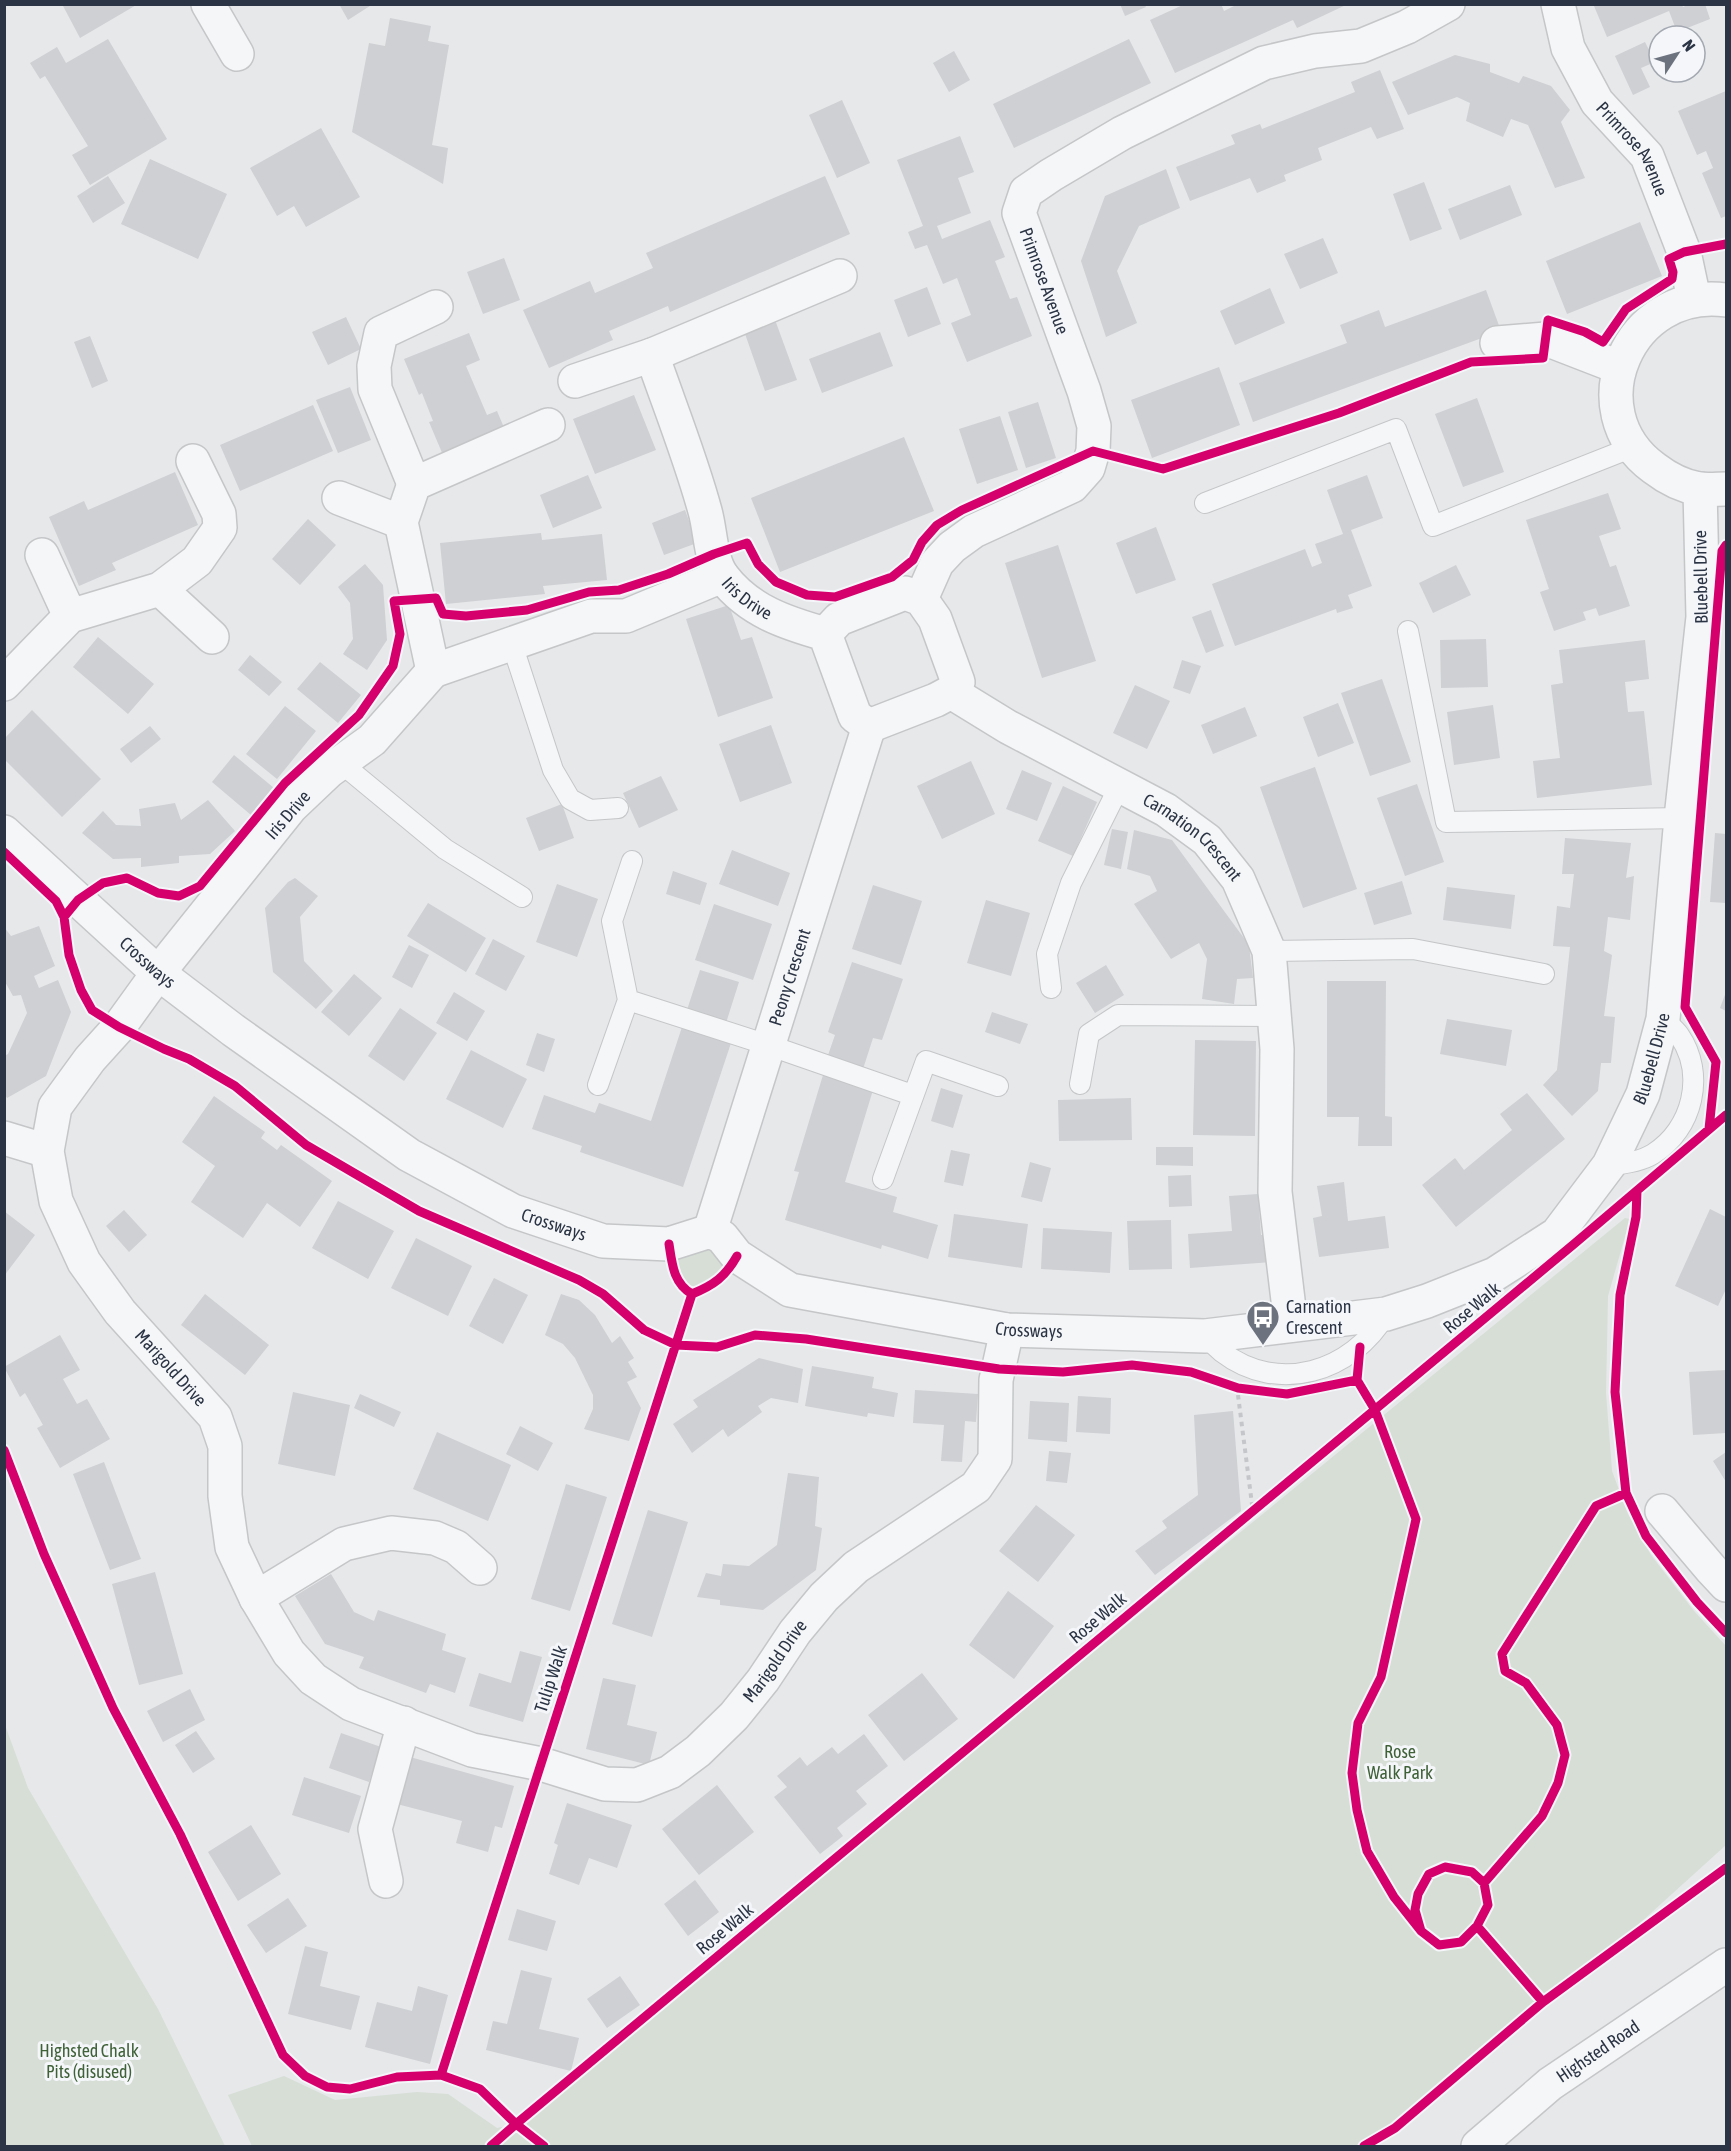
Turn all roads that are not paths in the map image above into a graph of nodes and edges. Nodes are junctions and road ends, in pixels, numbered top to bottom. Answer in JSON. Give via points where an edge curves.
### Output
{"nodes":[{"id":1,"x":208,"y":4,"type":"edge"},
{"id":2,"x":1448,"y":4,"type":"edge"},
{"id":3,"x":1558,"y":4,"type":"edge"},
{"id":4,"x":237,"y":54,"type":"dead end"},
{"id":5,"x":840,"y":276,"type":"dead end"},
{"id":6,"x":1694,"y":299,"type":"junction"},
{"id":7,"x":1726,"y":300,"type":"edge"},
{"id":8,"x":436,"y":307,"type":"dead end"},
{"id":9,"x":1497,"y":343,"type":"dead end"},
{"id":10,"x":652,"y":355,"type":"junction"},
{"id":11,"x":1619,"y":369,"type":"junction"},
{"id":12,"x":574,"y":381,"type":"dead end"},
{"id":13,"x":548,"y":424,"type":"dead end"},
{"id":14,"x":1633,"y":447,"type":"junction"},
{"id":15,"x":193,"y":461,"type":"dead end"},
{"id":16,"x":414,"y":484,"type":"junction"},
{"id":17,"x":1713,"y":489,"type":"edge"},
{"id":18,"x":339,"y":498,"type":"dead end"},
{"id":19,"x":1204,"y":503,"type":"dead end"},
{"id":20,"x":401,"y":522,"type":"junction"},
{"id":21,"x":42,"y":555,"type":"dead end"},
{"id":22,"x":722,"y":576,"type":"junction"},
{"id":23,"x":160,"y":589,"type":"junction"},
{"id":24,"x":921,"y":599,"type":"junction"},
{"id":25,"x":69,"y":616,"type":"junction"},
{"id":26,"x":1408,"y":631,"type":"dead end"},
{"id":27,"x":825,"y":634,"type":"junction"},
{"id":28,"x":212,"y":637,"type":"dead end"},
{"id":29,"x":512,"y":644,"type":"junction"},
{"id":30,"x":433,"y":671,"type":"junction"},
{"id":31,"x":4,"y":684,"type":"edge"},
{"id":32,"x":951,"y":692,"type":"junction"},
{"id":33,"x":868,"y":726,"type":"junction"},
{"id":34,"x":341,"y":763,"type":"junction"},
{"id":35,"x":1119,"y":787,"type":"junction"},
{"id":36,"x":618,"y":808,"type":"dead end"},
{"id":37,"x":1681,"y":818,"type":"junction"},
{"id":38,"x":4,"y":831,"type":"edge"},
{"id":39,"x":632,"y":861,"type":"dead end"},
{"id":40,"x":522,"y":897,"type":"dead end"},
{"id":41,"x":1269,"y":951,"type":"junction"},
{"id":42,"x":158,"y":973,"type":"junction"},
{"id":43,"x":1544,"y":974,"type":"dead end"},
{"id":44,"x":1051,"y":988,"type":"dead end"},
{"id":45,"x":628,"y":1000,"type":"junction"},
{"id":46,"x":1275,"y":1016,"type":"junction"},
{"id":47,"x":1662,"y":1019,"type":"junction"},
{"id":48,"x":768,"y":1045,"type":"junction"},
{"id":49,"x":1080,"y":1084,"type":"dead end"},
{"id":50,"x":598,"y":1085,"type":"dead end"},
{"id":51,"x":998,"y":1086,"type":"dead end"},
{"id":52,"x":912,"y":1095,"type":"junction"},
{"id":53,"x":4,"y":1138,"type":"edge"},
{"id":54,"x":47,"y":1151,"type":"junction"},
{"id":55,"x":1609,"y":1165,"type":"junction"},
{"id":56,"x":883,"y":1179,"type":"dead end"},
{"id":57,"x":710,"y":1231,"type":"junction"},
{"id":58,"x":1386,"y":1314,"type":"junction"},
{"id":59,"x":1291,"y":1325,"type":"junction"},
{"id":60,"x":1007,"y":1330,"type":"junction"},
{"id":61,"x":1204,"y":1336,"type":"junction"},
{"id":62,"x":1662,"y":1511,"type":"dead end"},
{"id":63,"x":480,"y":1568,"type":"dead end"},
{"id":64,"x":1726,"y":1585,"type":"edge"},
{"id":65,"x":256,"y":1598,"type":"junction"},
{"id":66,"x":404,"y":1723,"type":"junction"},
{"id":67,"x":386,"y":1881,"type":"dead end"},
{"id":68,"x":1726,"y":1965,"type":"edge"},
{"id":69,"x":1478,"y":2146,"type":"edge"}],
"edges":[{"from":1,"to":4,"type":"street"},
{"from":2,"to":24,"type":"street","name":"Primrose Avenue","via":[[1361,46],[1315,51],[1264,63],[1122,133],[1026,192],[1019,213],[1084,391],[1094,426],[1093,451],[1088,468],[1072,486],[974,531],[952,547],[937,563]]},
{"from":3,"to":6,"type":"street","name":"Primrose Avenue","via":[[1568,48],[1597,102],[1647,156],[1684,252]]},
{"from":5,"to":10,"type":"street"},
{"from":6,"to":7,"type":"street","name":"Bluebell Drive"},
{"from":6,"to":11,"type":"street","name":"Bluebell Drive","via":[[1668,308],[1646,324],[1629,345]]},
{"from":8,"to":16,"type":"street","via":[[381,333],[374,366],[375,389]]},
{"from":9,"to":11,"type":"street","via":[[1546,339]]},
{"from":10,"to":12,"type":"street"},
{"from":10,"to":22,"type":"street","name":"Iris Drive","via":[[705,512]]},
{"from":11,"to":14,"type":"street","name":"Bluebell Drive","via":[[1616,402],[1624,433]]},
{"from":13,"to":16,"type":"street"},
{"from":14,"to":17,"type":"street","name":"Bluebell Drive","via":[[1642,460],[1668,479]]},
{"from":14,"to":19,"type":"lane","via":[[1433,526],[1396,429]]},
{"from":15,"to":23,"type":"street","via":[[219,514],[219,528],[197,561]]},
{"from":16,"to":20,"type":"street"},
{"from":17,"to":37,"type":"street","name":"Bluebell Drive"},
{"from":18,"to":20,"type":"street"},
{"from":20,"to":30,"type":"street"},
{"from":21,"to":25,"type":"street"},
{"from":22,"to":27,"type":"street","name":"Iris Drive","via":[[753,607]]},
{"from":22,"to":29,"type":"street","via":[[626,616],[591,616]]},
{"from":23,"to":25,"type":"street"},
{"from":23,"to":28,"type":"street"},
{"from":24,"to":27,"type":"street","via":[[906,593],[839,619]]},
{"from":24,"to":32,"type":"street","via":[[935,619],[958,682]]},
{"from":25,"to":31,"type":"street"},
{"from":26,"to":37,"type":"lane","via":[[1446,822]]},
{"from":27,"to":33,"type":"street","via":[[855,716]]},
{"from":29,"to":30,"type":"street"},
{"from":29,"to":36,"type":"lane","via":[[553,770],[570,799],[590,810]]},
{"from":30,"to":34,"type":"street","name":"Iris Drive","via":[[372,740]]},
{"from":32,"to":33,"type":"street"},
{"from":32,"to":35,"type":"street","name":"Carnation Crescent"},
{"from":33,"to":48,"type":"street","name":"Peony Crescent"},
{"from":34,"to":40,"type":"lane","via":[[445,849]]},
{"from":34,"to":42,"type":"street","name":"Iris Drive","via":[[291,807]]},
{"from":35,"to":41,"type":"street","name":"Carnation Crescent","via":[[1166,810],[1207,840],[1238,879]]},
{"from":35,"to":44,"type":"lane","via":[[1071,883],[1047,954]]},
{"from":37,"to":47,"type":"street","name":"Bluebell Drive"},
{"from":38,"to":42,"type":"street","name":"Crossways"},
{"from":39,"to":45,"type":"lane","via":[[612,921]]},
{"from":41,"to":43,"type":"lane","via":[[1413,949]]},
{"from":41,"to":46,"type":"street","name":"Carnation Crescent"},
{"from":42,"to":54,"type":"street","name":"Marigold Drive","via":[[55,1107]]},
{"from":42,"to":57,"type":"street","name":"Crossways","via":[[409,1155],[513,1211],[603,1241],[669,1244]]},
{"from":45,"to":48,"type":"lane"},
{"from":45,"to":50,"type":"lane"},
{"from":46,"to":49,"type":"lane","via":[[1118,1015],[1089,1034]]},
{"from":46,"to":59,"type":"street","name":"Carnation Crescent","via":[[1275,1192]]},
{"from":47,"to":55,"type":"street","name":"Bluebell Drive","via":[[1643,1095]]},
{"from":47,"to":55,"type":"lane","via":[[1679,1035],[1694,1077],[1684,1122],[1671,1140],[1653,1154],[1631,1163]]},
{"from":48,"to":52,"type":"lane"},
{"from":48,"to":57,"type":"street","name":"Peony Crescent"},
{"from":51,"to":52,"type":"lane","via":[[926,1062]]},
{"from":52,"to":56,"type":"lane"},
{"from":53,"to":54,"type":"street"},
{"from":54,"to":65,"type":"street","name":"Marigold Drive","via":[[56,1201],[84,1262],[120,1312],[215,1417],[225,1446],[225,1497],[232,1547]]},
{"from":55,"to":58,"type":"street","name":"Bluebell Drive","via":[[1557,1234],[1495,1274]]},
{"from":57,"to":60,"type":"street","name":"Crossways","via":[[722,1238],[737,1256],[790,1290]]},
{"from":58,"to":59,"type":"street","name":"Bluebell Drive"},
{"from":58,"to":61,"type":"lane","via":[[1370,1337],[1340,1361],[1292,1374],[1244,1364]]},
{"from":59,"to":61,"type":"street","name":"Bluebell Drive"},
{"from":60,"to":61,"type":"street","name":"Crossways"},
{"from":60,"to":66,"type":"street","name":"Marigold Drive","via":[[996,1380],[995,1459],[976,1487],[856,1567],[795,1632],[734,1716],[670,1772],[637,1785],[605,1784],[541,1764],[472,1750]]},
{"from":62,"to":64,"type":"street"},
{"from":63,"to":65,"type":"street","via":[[456,1547],[435,1539],[391,1533],[344,1544]]},
{"from":65,"to":66,"type":"street","name":"Marigold Drive","via":[[289,1653],[313,1679],[351,1704]]},
{"from":66,"to":67,"type":"street","via":[[375,1829]]},
{"from":68,"to":69,"type":"street","name":"Highsted Road","via":[[1550,2084]]}]}
